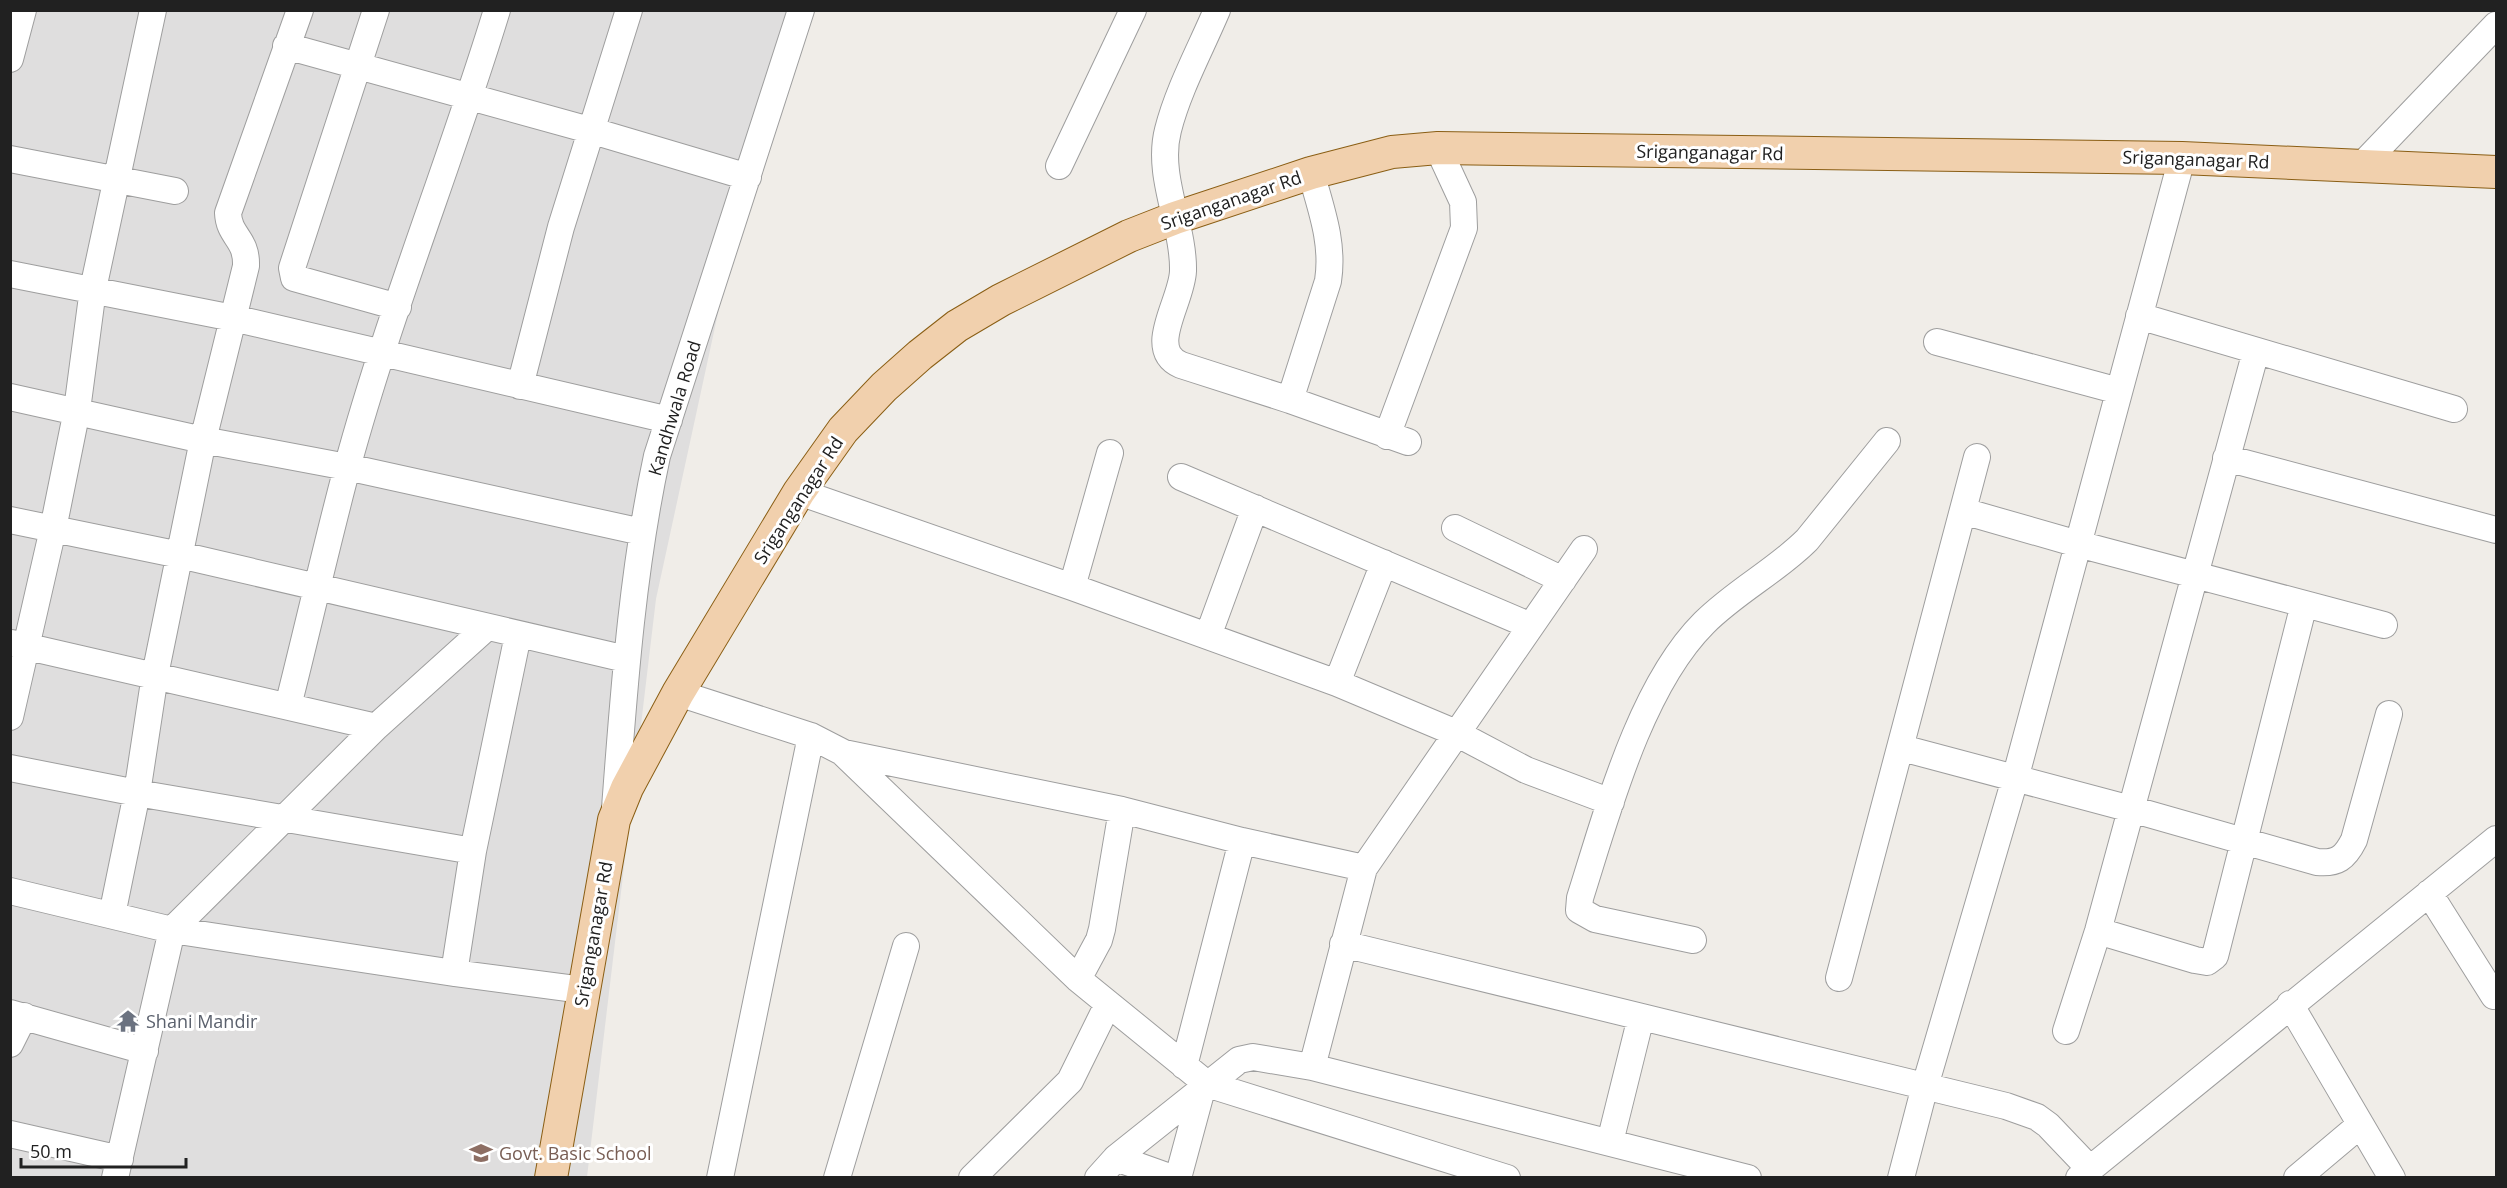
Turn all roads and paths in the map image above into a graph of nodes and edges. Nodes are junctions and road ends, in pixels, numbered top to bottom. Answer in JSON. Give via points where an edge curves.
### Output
{"nodes":[{"id":1,"x":23,"y":10,"type":"edge"},
{"id":2,"x":153,"y":10,"type":"edge"},
{"id":3,"x":300,"y":10,"type":"edge"},
{"id":4,"x":376,"y":10,"type":"edge"},
{"id":5,"x":497,"y":10,"type":"edge"},
{"id":6,"x":629,"y":10,"type":"edge"},
{"id":7,"x":801,"y":10,"type":"edge"},
{"id":8,"x":1217,"y":10,"type":"edge"},
{"id":9,"x":1124,"y":12,"type":"edge"},
{"id":10,"x":2496,"y":25,"type":"edge"},
{"id":11,"x":286,"y":46,"type":"junction"},
{"id":12,"x":10,"y":59,"type":"edge"},
{"id":13,"x":357,"y":67,"type":"junction"},
{"id":14,"x":470,"y":98,"type":"junction"},
{"id":15,"x":592,"y":131,"type":"junction"},
{"id":16,"x":1438,"y":148,"type":"junction"},
{"id":17,"x":2182,"y":158,"type":"junction"},
{"id":18,"x":10,"y":159,"type":"edge"},
{"id":19,"x":2362,"y":165,"type":"junction"},
{"id":20,"x":1059,"y":166,"type":"dead end"},
{"id":21,"x":1311,"y":172,"type":"junction"},
{"id":22,"x":2496,"y":172,"type":"edge"},
{"id":23,"x":748,"y":177,"type":"junction"},
{"id":24,"x":118,"y":179,"type":"junction"},
{"id":25,"x":175,"y":191,"type":"dead end"},
{"id":26,"x":1175,"y":218,"type":"junction"},
{"id":27,"x":10,"y":274,"type":"edge"},
{"id":28,"x":93,"y":289,"type":"junction"},
{"id":29,"x":398,"y":307,"type":"junction"},
{"id":30,"x":2139,"y":316,"type":"junction"},
{"id":31,"x":233,"y":318,"type":"junction"},
{"id":32,"x":1937,"y":342,"type":"dead end"},
{"id":33,"x":2256,"y":351,"type":"junction"},
{"id":34,"x":383,"y":354,"type":"junction"},
{"id":35,"x":520,"y":386,"type":"junction"},
{"id":36,"x":2119,"y":391,"type":"junction"},
{"id":37,"x":10,"y":397,"type":"edge"},
{"id":38,"x":1290,"y":400,"type":"junction"},
{"id":39,"x":2454,"y":409,"type":"dead end"},
{"id":40,"x":77,"y":410,"type":"junction"},
{"id":41,"x":669,"y":420,"type":"junction"},
{"id":42,"x":203,"y":441,"type":"junction"},
{"id":43,"x":1887,"y":441,"type":"dead end"},
{"id":44,"x":1110,"y":453,"type":"dead end"},
{"id":45,"x":1977,"y":456,"type":"dead end"},
{"id":46,"x":2226,"y":458,"type":"junction"},
{"id":47,"x":347,"y":467,"type":"junction"},
{"id":48,"x":1181,"y":477,"type":"dead end"},
{"id":49,"x":799,"y":492,"type":"junction"},
{"id":50,"x":1255,"y":508,"type":"junction"},
{"id":51,"x":1963,"y":512,"type":"junction"},
{"id":52,"x":10,"y":520,"type":"edge"},
{"id":53,"x":1455,"y":528,"type":"dead end"},
{"id":54,"x":53,"y":529,"type":"junction"},
{"id":55,"x":2496,"y":530,"type":"edge"},
{"id":56,"x":642,"y":532,"type":"junction"},
{"id":57,"x":2078,"y":544,"type":"junction"},
{"id":58,"x":1584,"y":549,"type":"dead end"},
{"id":59,"x":180,"y":555,"type":"junction"},
{"id":60,"x":1384,"y":563,"type":"junction"},
{"id":61,"x":2194,"y":575,"type":"junction"},
{"id":62,"x":1563,"y":580,"type":"junction"},
{"id":63,"x":319,"y":587,"type":"junction"},
{"id":64,"x":1072,"y":587,"type":"junction"},
{"id":65,"x":2304,"y":604,"type":"junction"},
{"id":66,"x":2384,"y":625,"type":"dead end"},
{"id":67,"x":1532,"y":626,"type":"junction"},
{"id":68,"x":487,"y":627,"type":"junction"},
{"id":69,"x":518,"y":635,"type":"junction"},
{"id":70,"x":1208,"y":636,"type":"junction"},
{"id":71,"x":19,"y":645,"type":"edge"},
{"id":72,"x":626,"y":659,"type":"junction"},
{"id":73,"x":154,"y":675,"type":"junction"},
{"id":74,"x":1337,"y":683,"type":"junction"},
{"id":75,"x":678,"y":693,"type":"junction"},
{"id":76,"x":288,"y":706,"type":"junction"},
{"id":77,"x":2390,"y":714,"type":"dead end"},
{"id":78,"x":10,"y":717,"type":"edge"},
{"id":79,"x":376,"y":727,"type":"junction"},
{"id":80,"x":1455,"y":733,"type":"junction"},
{"id":81,"x":812,"y":736,"type":"junction"},
{"id":82,"x":1902,"y":748,"type":"junction"},
{"id":83,"x":844,"y":753,"type":"junction"},
{"id":84,"x":10,"y":768,"type":"edge"},
{"id":85,"x":2015,"y":779,"type":"junction"},
{"id":86,"x":137,"y":793,"type":"junction"},
{"id":87,"x":1611,"y":802,"type":"junction"},
{"id":88,"x":2131,"y":809,"type":"junction"},
{"id":89,"x":1122,"y":810,"type":"junction"},
{"id":90,"x":284,"y":820,"type":"junction"},
{"id":91,"x":614,"y":820,"type":"junction"},
{"id":92,"x":2496,"y":839,"type":"edge"},
{"id":93,"x":2245,"y":840,"type":"junction"},
{"id":94,"x":1242,"y":841,"type":"junction"},
{"id":95,"x":473,"y":851,"type":"junction"},
{"id":96,"x":1364,"y":868,"type":"junction"},
{"id":97,"x":10,"y":891,"type":"edge"},
{"id":98,"x":2429,"y":893,"type":"junction"},
{"id":99,"x":112,"y":915,"type":"junction"},
{"id":100,"x":172,"y":930,"type":"junction"},
{"id":101,"x":2098,"y":931,"type":"junction"},
{"id":102,"x":1693,"y":940,"type":"dead end"},
{"id":103,"x":1343,"y":944,"type":"junction"},
{"id":104,"x":906,"y":946,"type":"dead end"},
{"id":105,"x":454,"y":973,"type":"junction"},
{"id":106,"x":1839,"y":978,"type":"dead end"},
{"id":107,"x":1078,"y":979,"type":"junction"},
{"id":108,"x":583,"y":990,"type":"junction"},
{"id":109,"x":2494,"y":996,"type":"dead end"},
{"id":110,"x":1107,"y":1004,"type":"junction"},
{"id":111,"x":2290,"y":1004,"type":"junction"},
{"id":112,"x":17,"y":1015,"type":"edge"},
{"id":113,"x":1641,"y":1017,"type":"junction"},
{"id":114,"x":2066,"y":1031,"type":"dead end"},
{"id":115,"x":10,"y":1044,"type":"edge"},
{"id":116,"x":145,"y":1052,"type":"junction"},
{"id":117,"x":1184,"y":1066,"type":"junction"},
{"id":118,"x":1312,"y":1067,"type":"junction"},
{"id":119,"x":1204,"y":1086,"type":"junction"},
{"id":120,"x":1925,"y":1086,"type":"junction"},
{"id":121,"x":2360,"y":1125,"type":"junction"},
{"id":122,"x":10,"y":1134,"type":"edge"},
{"id":123,"x":1610,"y":1142,"type":"junction"},
{"id":124,"x":1116,"y":1158,"type":"junction"},
{"id":125,"x":118,"y":1168,"type":"edge"},
{"id":126,"x":2085,"y":1174,"type":"edge"},
{"id":127,"x":550,"y":1178,"type":"edge"},
{"id":128,"x":720,"y":1178,"type":"edge"},
{"id":129,"x":837,"y":1178,"type":"edge"},
{"id":130,"x":972,"y":1178,"type":"edge"},
{"id":131,"x":1098,"y":1178,"type":"edge"},
{"id":132,"x":1172,"y":1178,"type":"edge"},
{"id":133,"x":1178,"y":1178,"type":"edge"},
{"id":134,"x":1507,"y":1178,"type":"edge"},
{"id":135,"x":1749,"y":1178,"type":"edge"},
{"id":136,"x":1901,"y":1178,"type":"edge"},
{"id":137,"x":2297,"y":1178,"type":"edge"},
{"id":138,"x":2392,"y":1178,"type":"edge"}],
"edges":[{"from":1,"to":12,"type":"street"},
{"from":2,"to":24,"type":"street"},
{"from":3,"to":11,"type":"street"},
{"from":4,"to":13,"type":"street"},
{"from":5,"to":14,"type":"street"},
{"from":6,"to":15,"type":"street"},
{"from":7,"to":23,"type":"street","name":"Kandhwala Road"},
{"from":8,"to":26,"type":"street","via":[[1167,131],[1166,165]]},
{"from":9,"to":20,"type":"street"},
{"from":10,"to":19,"type":"street"},
{"from":11,"to":13,"type":"street"},
{"from":11,"to":31,"type":"street","via":[[228,213],[228,224],[246,251]]},
{"from":13,"to":14,"type":"street"},
{"from":13,"to":29,"type":"street","via":[[292,268],[294,278]]},
{"from":14,"to":15,"type":"street"},
{"from":14,"to":29,"type":"street"},
{"from":15,"to":23,"type":"street"},
{"from":15,"to":35,"type":"street","via":[[561,227]]},
{"from":16,"to":17,"type":"main road","name":"Sriganganagar Rd"},
{"from":16,"to":21,"type":"main road","name":"Sriganganagar Rd","via":[[1392,152]]},
{"from":16,"to":38,"type":"street","via":[[1463,202],[1464,228],[1398,439]]},
{"from":17,"to":19,"type":"main road","name":"Sriganganagar Rd"},
{"from":17,"to":30,"type":"street"},
{"from":18,"to":24,"type":"street"},
{"from":19,"to":22,"type":"main road","name":"Sriganganagar Rd"},
{"from":21,"to":26,"type":"main road","name":"Sriganganagar Rd"},
{"from":21,"to":38,"type":"street","via":[[1327,229],[1331,262]]},
{"from":23,"to":41,"type":"street","name":"Kandhwala Road"},
{"from":24,"to":25,"type":"street"},
{"from":24,"to":28,"type":"street"},
{"from":26,"to":38,"type":"street","via":[[1183,273],[1164,339],[1165,354],[1181,366]]},
{"from":26,"to":49,"type":"main road","name":"Sriganganagar Rd","via":[[1129,236],[957,326],[884,387],[843,430]]},
{"from":27,"to":28,"type":"street"},
{"from":28,"to":31,"type":"street"},
{"from":28,"to":40,"type":"street"},
{"from":29,"to":34,"type":"street"},
{"from":30,"to":33,"type":"street"},
{"from":30,"to":36,"type":"street"},
{"from":31,"to":34,"type":"street"},
{"from":31,"to":42,"type":"street"},
{"from":32,"to":36,"type":"street"},
{"from":33,"to":39,"type":"street"},
{"from":33,"to":46,"type":"street"},
{"from":34,"to":35,"type":"street"},
{"from":34,"to":47,"type":"street"},
{"from":35,"to":41,"type":"street"},
{"from":36,"to":57,"type":"street"},
{"from":37,"to":40,"type":"street"},
{"from":40,"to":42,"type":"street"},
{"from":40,"to":54,"type":"street"},
{"from":41,"to":56,"type":"street","name":"Kandhwala Road","via":[[657,456]]},
{"from":42,"to":47,"type":"street"},
{"from":42,"to":59,"type":"street"},
{"from":43,"to":87,"type":"street","via":[[1807,540],[1728,602],[1690,639],[1653,698]]},
{"from":44,"to":64,"type":"street"},
{"from":45,"to":51,"type":"street"},
{"from":46,"to":55,"type":"street"},
{"from":46,"to":61,"type":"street"},
{"from":47,"to":56,"type":"street"},
{"from":47,"to":63,"type":"street"},
{"from":48,"to":50,"type":"street"},
{"from":49,"to":64,"type":"street"},
{"from":49,"to":75,"type":"main road","name":"Sriganganagar Rd"},
{"from":50,"to":60,"type":"street"},
{"from":50,"to":70,"type":"street"},
{"from":51,"to":57,"type":"street"},
{"from":51,"to":82,"type":"street"},
{"from":52,"to":54,"type":"street"},
{"from":53,"to":62,"type":"street"},
{"from":54,"to":59,"type":"street"},
{"from":54,"to":71,"type":"street"},
{"from":56,"to":72,"type":"street","name":"Kandhwala Road"},
{"from":57,"to":61,"type":"street"},
{"from":57,"to":85,"type":"street"},
{"from":58,"to":62,"type":"street"},
{"from":59,"to":63,"type":"street"},
{"from":59,"to":73,"type":"street"},
{"from":60,"to":67,"type":"street"},
{"from":60,"to":74,"type":"street"},
{"from":61,"to":65,"type":"street"},
{"from":61,"to":88,"type":"street"},
{"from":62,"to":67,"type":"street"},
{"from":63,"to":68,"type":"street"},
{"from":63,"to":76,"type":"street"},
{"from":64,"to":70,"type":"street"},
{"from":65,"to":66,"type":"street"},
{"from":65,"to":93,"type":"street"},
{"from":67,"to":80,"type":"street"},
{"from":68,"to":69,"type":"street"},
{"from":68,"to":79,"type":"street"},
{"from":69,"to":72,"type":"street"},
{"from":69,"to":95,"type":"street"},
{"from":70,"to":74,"type":"street"},
{"from":71,"to":73,"type":"street"},
{"from":71,"to":78,"type":"street"},
{"from":72,"to":91,"type":"street","name":"Kandhwala Road"},
{"from":73,"to":76,"type":"street"},
{"from":73,"to":86,"type":"street"},
{"from":74,"to":80,"type":"street"},
{"from":75,"to":81,"type":"street"},
{"from":75,"to":91,"type":"main road","name":"Sriganganagar Rd"},
{"from":76,"to":79,"type":"street"},
{"from":77,"to":93,"type":"street","via":[[2354,840],[2339,861],[2317,862]]},
{"from":79,"to":90,"type":"street"},
{"from":80,"to":87,"type":"street","via":[[1526,770]]},
{"from":80,"to":96,"type":"street"},
{"from":81,"to":83,"type":"street"},
{"from":81,"to":128,"type":"street"},
{"from":82,"to":85,"type":"street"},
{"from":82,"to":106,"type":"street"},
{"from":83,"to":89,"type":"street"},
{"from":83,"to":107,"type":"street"},
{"from":84,"to":86,"type":"street"},
{"from":85,"to":88,"type":"street"},
{"from":85,"to":120,"type":"street"},
{"from":86,"to":90,"type":"street"},
{"from":86,"to":99,"type":"street"},
{"from":87,"to":102,"type":"street","via":[[1579,910],[1595,919]]},
{"from":88,"to":93,"type":"street"},
{"from":88,"to":101,"type":"street"},
{"from":89,"to":94,"type":"street"},
{"from":89,"to":107,"type":"street","via":[[1102,929]]},
{"from":90,"to":95,"type":"street"},
{"from":90,"to":100,"type":"street"},
{"from":91,"to":108,"type":"main road","name":"Sriganganagar Rd"},
{"from":92,"to":98,"type":"street"},
{"from":93,"to":101,"type":"street","via":[[2215,956],[2206,962]]},
{"from":94,"to":96,"type":"street"},
{"from":94,"to":117,"type":"street"},
{"from":95,"to":105,"type":"street"},
{"from":96,"to":103,"type":"street"},
{"from":97,"to":99,"type":"street"},
{"from":98,"to":109,"type":"street"},
{"from":98,"to":111,"type":"street"},
{"from":99,"to":100,"type":"street"},
{"from":100,"to":105,"type":"street"},
{"from":100,"to":116,"type":"street"},
{"from":101,"to":114,"type":"street"},
{"from":103,"to":113,"type":"street"},
{"from":103,"to":118,"type":"street"},
{"from":104,"to":129,"type":"street"},
{"from":105,"to":108,"type":"street"},
{"from":107,"to":110,"type":"street"},
{"from":108,"to":127,"type":"main road","name":"Sriganganagar Rd"},
{"from":110,"to":117,"type":"street"},
{"from":110,"to":130,"type":"street","via":[[1070,1081]]},
{"from":111,"to":121,"type":"street"},
{"from":111,"to":126,"type":"street"},
{"from":112,"to":115,"type":"street"},
{"from":112,"to":116,"type":"street"},
{"from":113,"to":120,"type":"street"},
{"from":113,"to":123,"type":"street"},
{"from":116,"to":125,"type":"street"},
{"from":117,"to":119,"type":"street"},
{"from":118,"to":119,"type":"street","via":[[1253,1057],[1239,1060]]},
{"from":118,"to":123,"type":"street"},
{"from":119,"to":124,"type":"street"},
{"from":119,"to":133,"type":"street"},
{"from":119,"to":134,"type":"street"},
{"from":120,"to":126,"type":"street","via":[[2037,1117],[2048,1125]]},
{"from":120,"to":136,"type":"street"},
{"from":121,"to":137,"type":"street"},
{"from":121,"to":138,"type":"street"},
{"from":122,"to":125,"type":"street"},
{"from":123,"to":135,"type":"street"},
{"from":124,"to":131,"type":"street"},
{"from":124,"to":132,"type":"street"}]}
